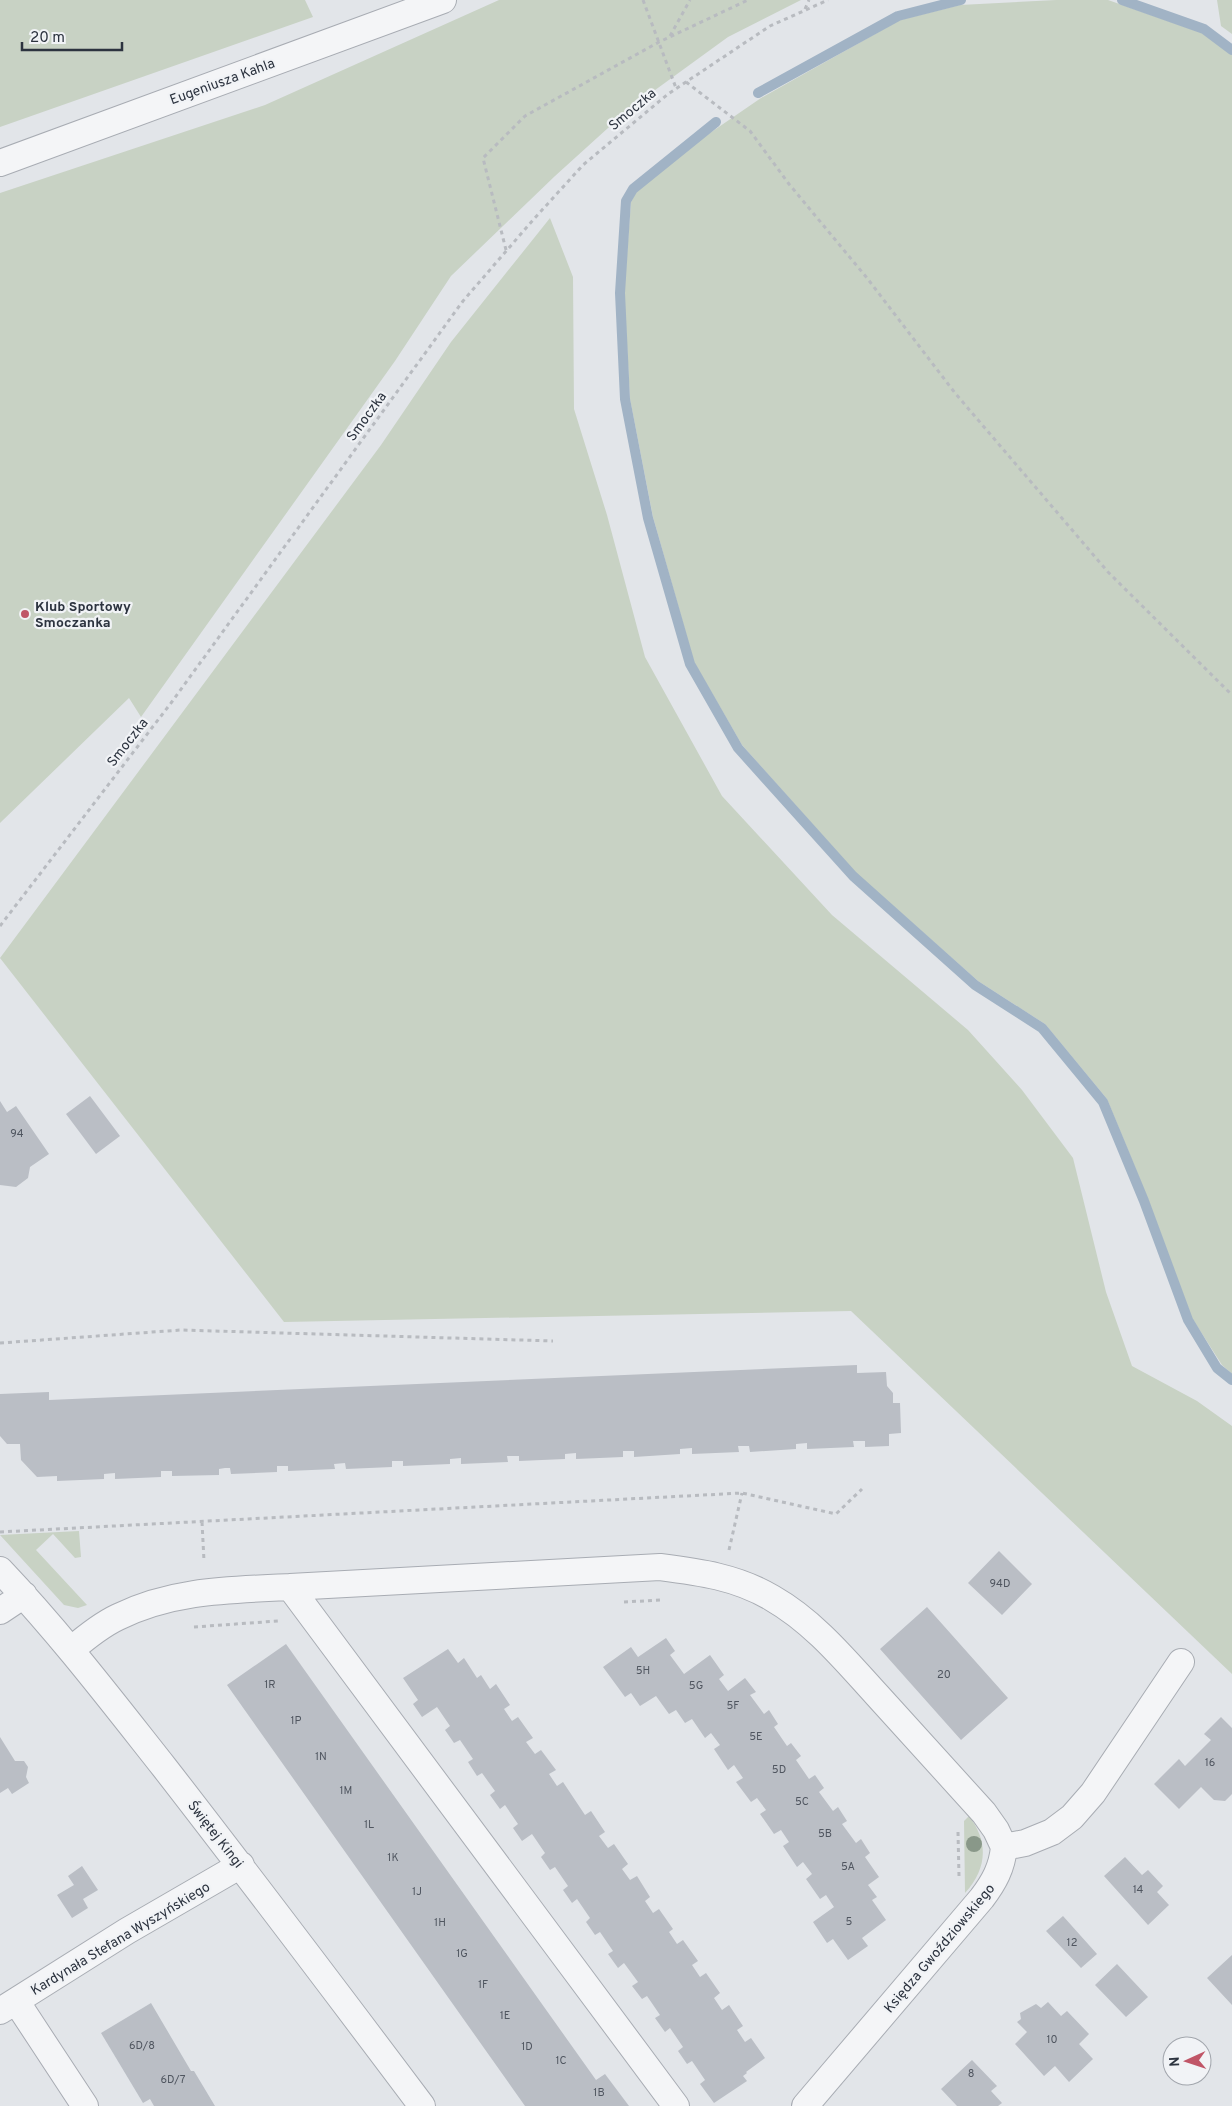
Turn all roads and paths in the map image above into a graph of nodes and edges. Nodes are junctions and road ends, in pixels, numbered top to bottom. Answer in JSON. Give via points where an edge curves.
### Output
{"nodes":[{"id":1,"x":443,"y":0,"type":"edge"},
{"id":2,"x":643,"y":0,"type":"edge"},
{"id":3,"x":690,"y":0,"type":"edge"},
{"id":4,"x":748,"y":0,"type":"edge"},
{"id":5,"x":809,"y":0,"type":"edge"},
{"id":6,"x":828,"y":0,"type":"edge"},
{"id":7,"x":804,"y":10,"type":"junction"},
{"id":8,"x":669,"y":37,"type":"junction"},
{"id":9,"x":659,"y":42,"type":"junction"},
{"id":10,"x":686,"y":82,"type":"junction"},
{"id":11,"x":676,"y":88,"type":"junction"},
{"id":12,"x":0,"y":163,"type":"edge"},
{"id":13,"x":506,"y":251,"type":"junction"},
{"id":14,"x":1232,"y":695,"type":"edge"},
{"id":15,"x":0,"y":926,"type":"edge"},
{"id":16,"x":553,"y":1341,"type":"dead end"},
{"id":17,"x":0,"y":1343,"type":"edge"},
{"id":18,"x":862,"y":1489,"type":"dead end"},
{"id":19,"x":742,"y":1493,"type":"junction"},
{"id":20,"x":202,"y":1522,"type":"junction"},
{"id":21,"x":0,"y":1532,"type":"edge"},
{"id":22,"x":0,"y":1570,"type":"edge"},
{"id":23,"x":723,"y":1577,"type":"junction"},
{"id":24,"x":290,"y":1586,"type":"junction"},
{"id":25,"x":205,"y":1592,"type":"junction"},
{"id":26,"x":24,"y":1595,"type":"junction"},
{"id":27,"x":669,"y":1600,"type":"dead end"},
{"id":28,"x":620,"y":1602,"type":"dead end"},
{"id":29,"x":0,"y":1611,"type":"edge"},
{"id":30,"x":314,"y":1618,"type":"junction"},
{"id":31,"x":184,"y":1628,"type":"dead end"},
{"id":32,"x":71,"y":1650,"type":"junction"},
{"id":33,"x":1181,"y":1662,"type":"dead end"},
{"id":34,"x":958,"y":1829,"type":"dead end"},
{"id":35,"x":1004,"y":1847,"type":"junction"},
{"id":36,"x":240,"y":1865,"type":"junction"},
{"id":37,"x":959,"y":1885,"type":"dead end"},
{"id":38,"x":8,"y":2006,"type":"edge"},
{"id":39,"x":85,"y":2106,"type":"edge"},
{"id":40,"x":422,"y":2106,"type":"edge"},
{"id":41,"x":676,"y":2106,"type":"edge"},
{"id":42,"x":805,"y":2106,"type":"edge"}],
"edges":[{"from":1,"to":12,"type":"street","name":"Eugeniusza Kahla"},
{"from":2,"to":9,"type":"path"},
{"from":3,"to":8,"type":"path"},
{"from":4,"to":8,"type":"path"},
{"from":5,"to":7,"type":"path"},
{"from":6,"to":7,"type":"path","name":"Smoczka"},
{"from":7,"to":10,"type":"path","name":"Smoczka","via":[[770,26]]},
{"from":8,"to":9,"type":"path"},
{"from":9,"to":11,"type":"path"},
{"from":9,"to":13,"type":"path","via":[[525,116],[483,158]]},
{"from":10,"to":11,"type":"path","name":"Smoczka"},
{"from":10,"to":14,"type":"path","via":[[750,131],[788,184],[867,278],[962,400],[1108,572]]},
{"from":11,"to":13,"type":"path","name":"Smoczka","via":[[584,165]]},
{"from":13,"to":15,"type":"path","name":"Smoczka","via":[[463,301],[171,704]]},
{"from":16,"to":17,"type":"path","via":[[181,1330]]},
{"from":18,"to":19,"type":"path","via":[[836,1514]]},
{"from":19,"to":20,"type":"path"},
{"from":19,"to":23,"type":"path"},
{"from":20,"to":21,"type":"path"},
{"from":20,"to":25,"type":"path"},
{"from":22,"to":26,"type":"street","name":"Świętej Kingi"},
{"from":23,"to":24,"type":"street","via":[[660,1567]]},
{"from":23,"to":35,"type":"street","via":[[772,1597],[804,1619],[835,1648],[984,1814]]},
{"from":24,"to":25,"type":"street"},
{"from":24,"to":30,"type":"street"},
{"from":25,"to":32,"type":"street","via":[[153,1602],[116,1617]]},
{"from":26,"to":29,"type":"street"},
{"from":26,"to":32,"type":"street","name":"Świętej Kingi"},
{"from":27,"to":28,"type":"path"},
{"from":30,"to":31,"type":"path"},
{"from":30,"to":41,"type":"street"},
{"from":32,"to":36,"type":"street","name":"Świętej Kingi"},
{"from":33,"to":35,"type":"street","via":[[1093,1793],[1072,1817],[1052,1832]]},
{"from":34,"to":37,"type":"path"},
{"from":35,"to":42,"type":"street","name":"Księdza Gwoździowskiego","via":[[1003,1862],[995,1881],[982,1898]]},
{"from":36,"to":38,"type":"street","name":"Kardynała Stefana Wyszyńskiego"},
{"from":36,"to":40,"type":"street","name":"Świętej Kingi"},
{"from":38,"to":39,"type":"street"}]}
